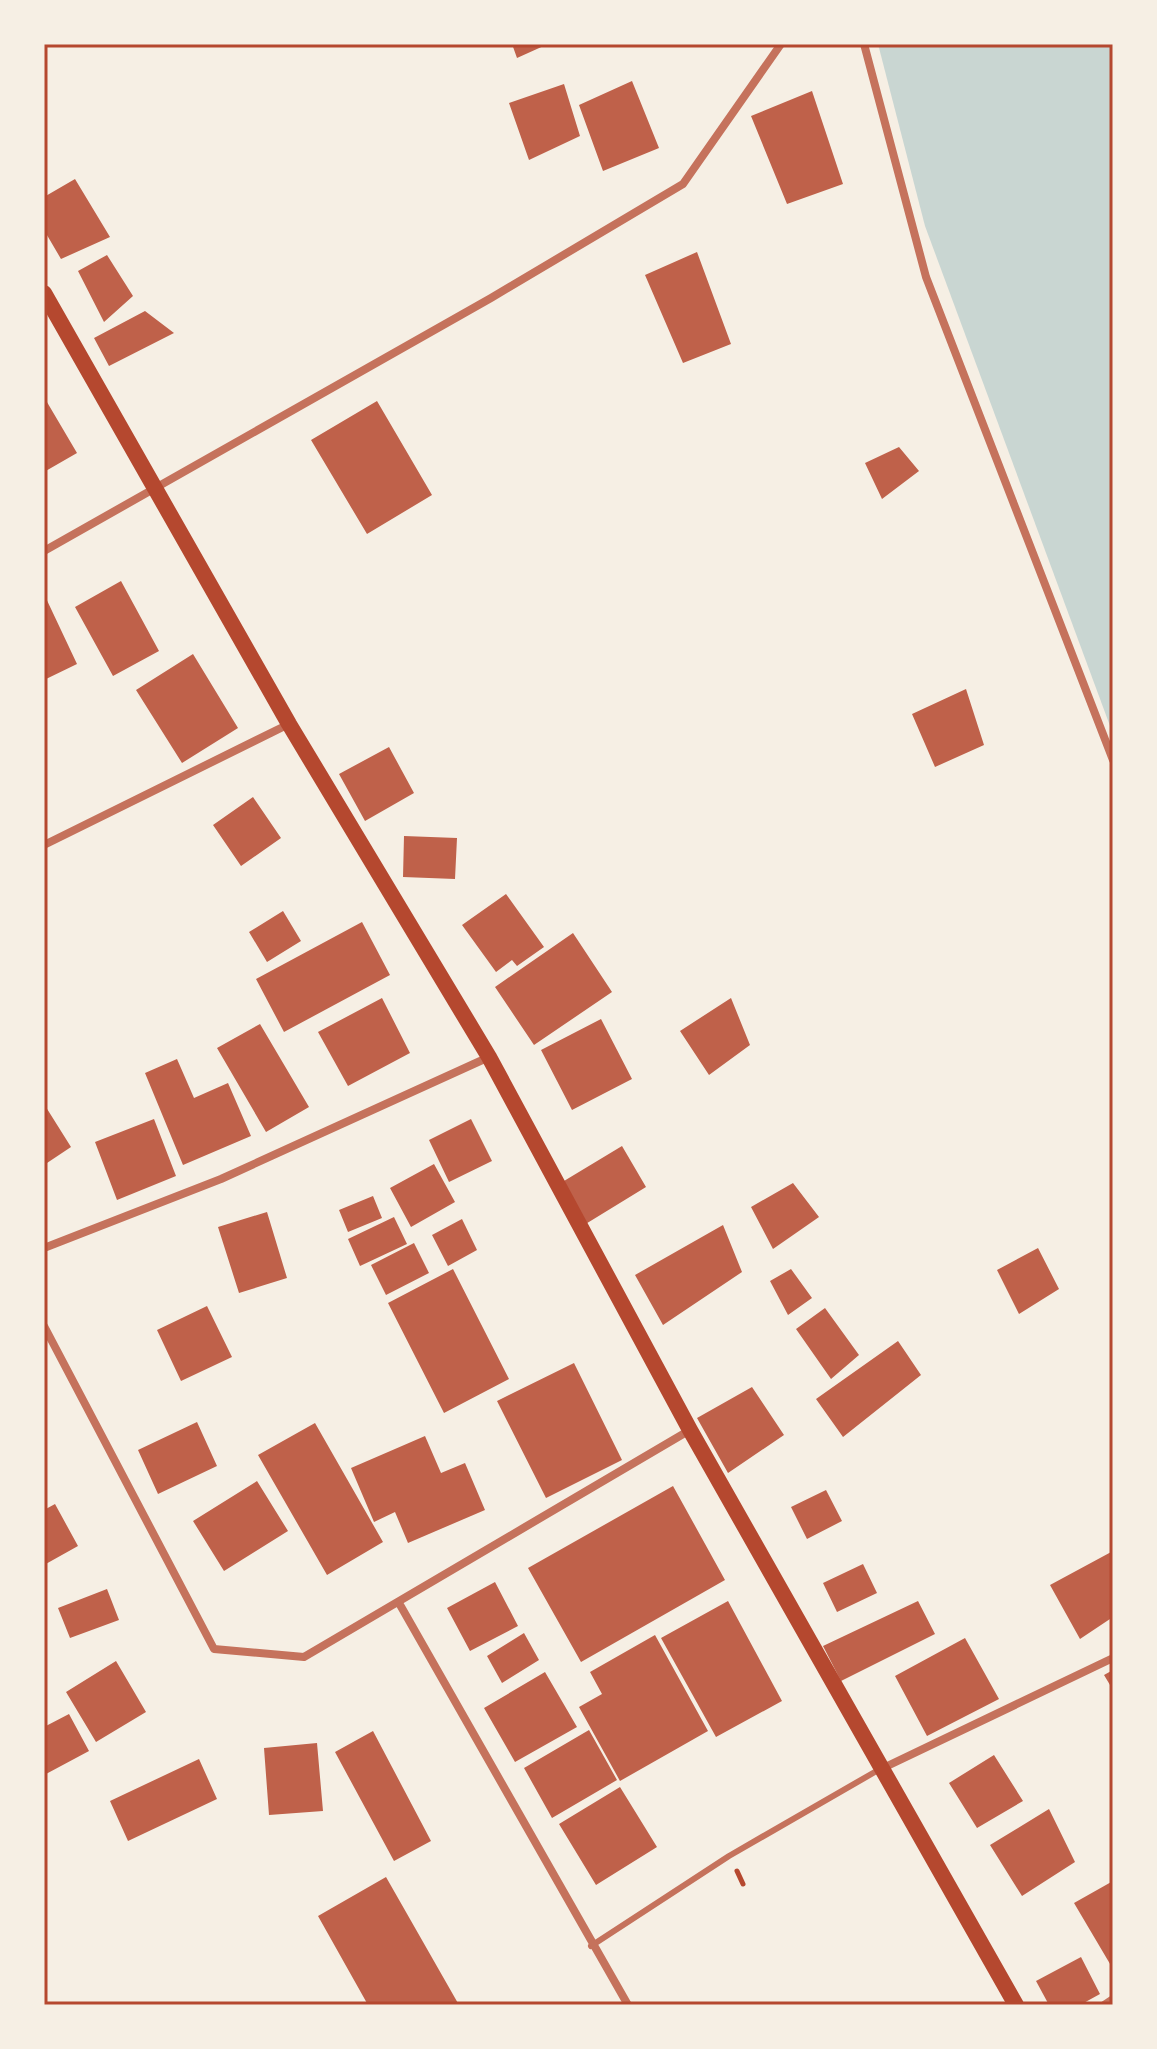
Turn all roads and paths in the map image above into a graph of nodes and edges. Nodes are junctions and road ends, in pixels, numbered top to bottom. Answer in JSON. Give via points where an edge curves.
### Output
{"nodes":[{"id":1,"x":781,"y":44,"type":"edge"},
{"id":2,"x":864,"y":44,"type":"edge"},
{"id":3,"x":44,"y":293,"type":"edge"},
{"id":4,"x":156,"y":489,"type":"junction"},
{"id":5,"x":44,"y":551,"type":"edge"},
{"id":6,"x":289,"y":724,"type":"junction"},
{"id":7,"x":1113,"y":760,"type":"edge"},
{"id":8,"x":44,"y":845,"type":"edge"},
{"id":9,"x":489,"y":1057,"type":"junction"},
{"id":10,"x":44,"y":1248,"type":"edge"},
{"id":11,"x":44,"y":1326,"type":"edge"},
{"id":12,"x":690,"y":1430,"type":"junction"},
{"id":13,"x":399,"y":1603,"type":"junction"},
{"id":14,"x":1113,"y":1658,"type":"edge"},
{"id":15,"x":880,"y":1769,"type":"junction"},
{"id":16,"x":591,"y":1946,"type":"junction"},
{"id":17,"x":1113,"y":1999,"type":"edge"},
{"id":18,"x":628,"y":2005,"type":"edge"},
{"id":19,"x":1016,"y":2005,"type":"edge"},
{"id":20,"x":1104,"y":2005,"type":"edge"}],
"edges":[{"from":1,"to":4,"type":"street","via":[[683,184]]},
{"from":2,"to":7,"type":"street","via":[[926,277]]},
{"from":3,"to":4,"type":"main road"},
{"from":4,"to":5,"type":"street"},
{"from":4,"to":6,"type":"main road"},
{"from":6,"to":8,"type":"street"},
{"from":6,"to":9,"type":"main road"},
{"from":9,"to":10,"type":"street","via":[[221,1179]]},
{"from":9,"to":12,"type":"main road"},
{"from":11,"to":13,"type":"street","via":[[214,1649],[304,1657]]},
{"from":12,"to":13,"type":"street"},
{"from":12,"to":15,"type":"main road"},
{"from":13,"to":16,"type":"street"},
{"from":14,"to":15,"type":"street"},
{"from":15,"to":16,"type":"lane","via":[[729,1856]]},
{"from":15,"to":19,"type":"main road"},
{"from":16,"to":18,"type":"street"},
{"from":17,"to":20,"type":"street"}]}
